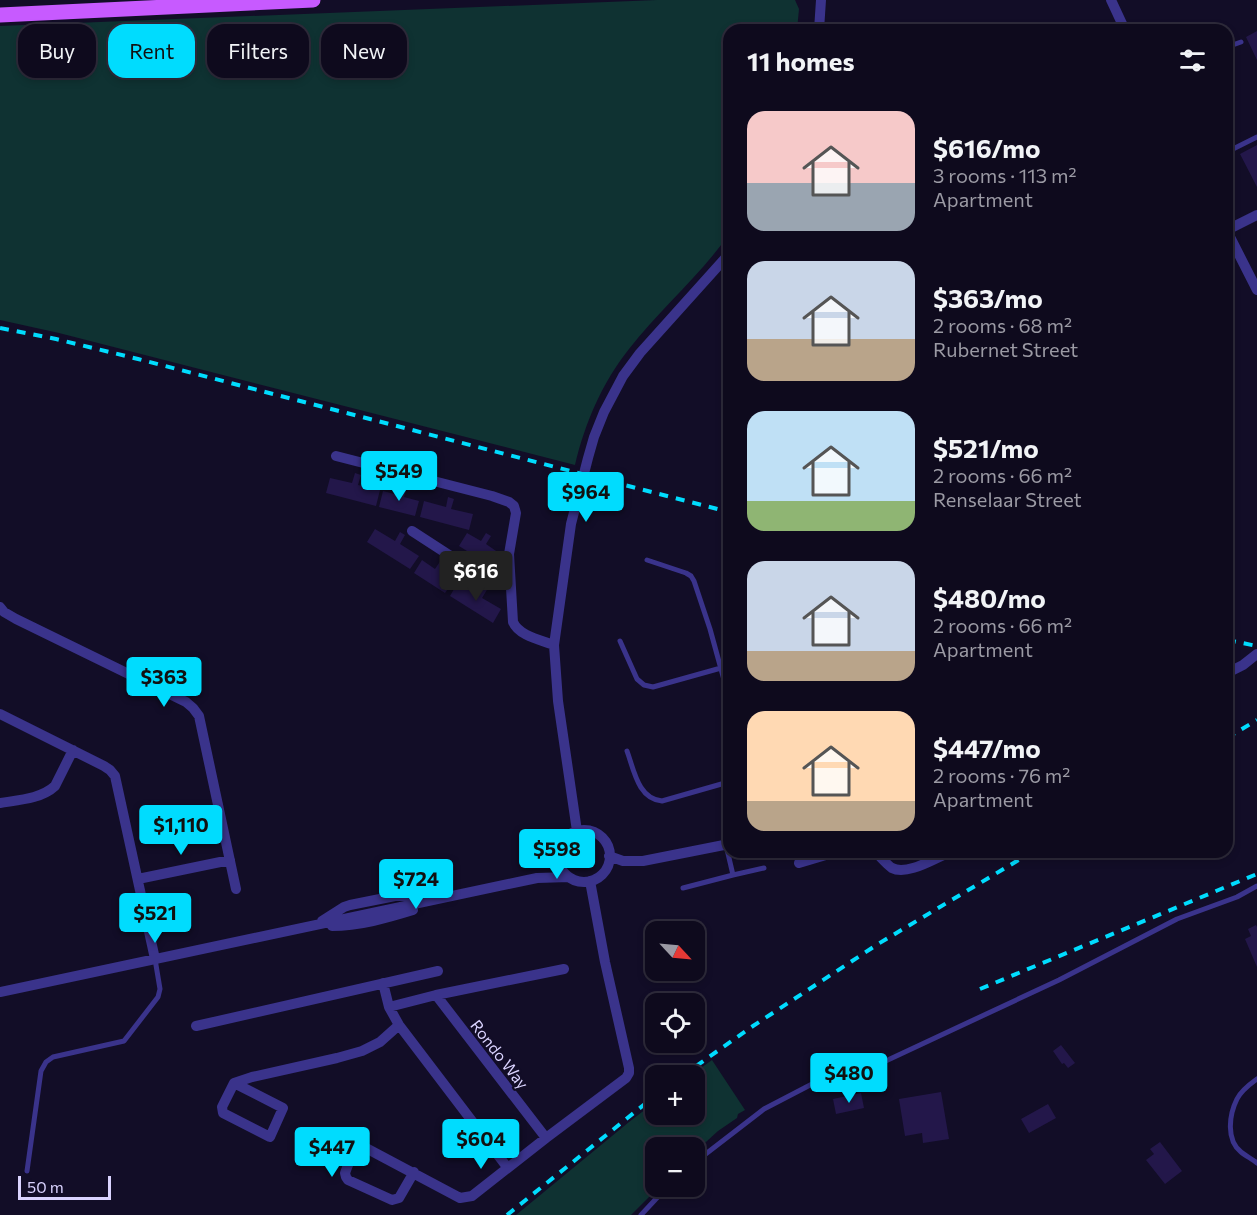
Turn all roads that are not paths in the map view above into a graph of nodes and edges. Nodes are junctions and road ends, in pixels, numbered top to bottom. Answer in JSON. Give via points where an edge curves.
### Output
{"nodes":[{"id":1,"x":313,"y":0,"type":"edge"},
{"id":2,"x":821,"y":0,"type":"edge"},
{"id":3,"x":1111,"y":0,"type":"edge"},
{"id":4,"x":0,"y":15,"type":"edge"},
{"id":5,"x":819,"y":24,"type":"edge"},
{"id":6,"x":1122,"y":24,"type":"edge"},
{"id":7,"x":1241,"y":42,"type":"dead end"},
{"id":8,"x":1233,"y":45,"type":"edge"},
{"id":9,"x":1257,"y":137,"type":"edge"},
{"id":10,"x":1233,"y":149,"type":"edge"},
{"id":11,"x":1257,"y":215,"type":"edge"},
{"id":12,"x":1233,"y":227,"type":"edge"},
{"id":13,"x":1233,"y":242,"type":"edge"},
{"id":14,"x":723,"y":261,"type":"edge"},
{"id":15,"x":1257,"y":290,"type":"edge"},
{"id":16,"x":336,"y":456,"type":"dead end"},
{"id":17,"x":412,"y":531,"type":"dead end"},
{"id":18,"x":647,"y":560,"type":"dead end"},
{"id":19,"x":510,"y":580,"type":"junction"},
{"id":20,"x":0,"y":606,"type":"edge"},
{"id":21,"x":620,"y":640,"type":"dead end"},
{"id":22,"x":554,"y":645,"type":"junction"},
{"id":23,"x":1257,"y":654,"type":"edge"},
{"id":24,"x":721,"y":668,"type":"junction"},
{"id":25,"x":1233,"y":671,"type":"edge"},
{"id":26,"x":723,"y":676,"type":"edge"},
{"id":27,"x":0,"y":714,"type":"edge"},
{"id":28,"x":73,"y":750,"type":"junction"},
{"id":29,"x":627,"y":751,"type":"dead end"},
{"id":30,"x":723,"y":782,"type":"edge"},
{"id":31,"x":0,"y":803,"type":"edge"},
{"id":32,"x":577,"y":831,"type":"junction"},
{"id":33,"x":723,"y":845,"type":"edge"},
{"id":34,"x":609,"y":856,"type":"junction"},
{"id":35,"x":730,"y":858,"type":"edge"},
{"id":36,"x":816,"y":858,"type":"edge"},
{"id":37,"x":881,"y":858,"type":"edge"},
{"id":38,"x":936,"y":858,"type":"edge"},
{"id":39,"x":559,"y":859,"type":"junction"},
{"id":40,"x":230,"y":860,"type":"junction"},
{"id":41,"x":799,"y":863,"type":"dead end"},
{"id":42,"x":764,"y":868,"type":"dead end"},
{"id":43,"x":733,"y":875,"type":"junction"},
{"id":44,"x":569,"y":877,"type":"junction"},
{"id":45,"x":537,"y":878,"type":"junction"},
{"id":46,"x":138,"y":879,"type":"junction"},
{"id":47,"x":590,"y":881,"type":"junction"},
{"id":48,"x":1257,"y":886,"type":"edge"},
{"id":49,"x":683,"y":888,"type":"dead end"},
{"id":50,"x":236,"y":889,"type":"dead end"},
{"id":51,"x":155,"y":959,"type":"junction"},
{"id":52,"x":564,"y":969,"type":"dead end"},
{"id":53,"x":438,"y":971,"type":"dead end"},
{"id":54,"x":383,"y":983,"type":"junction"},
{"id":55,"x":0,"y":992,"type":"edge"},
{"id":56,"x":436,"y":995,"type":"junction"},
{"id":57,"x":389,"y":1006,"type":"junction"},
{"id":58,"x":399,"y":1025,"type":"junction"},
{"id":59,"x":196,"y":1026,"type":"dead end"},
{"id":60,"x":1257,"y":1079,"type":"edge"},
{"id":61,"x":234,"y":1083,"type":"junction"},
{"id":62,"x":546,"y":1138,"type":"junction"},
{"id":63,"x":705,"y":1155,"type":"edge"},
{"id":64,"x":1257,"y":1163,"type":"edge"},
{"id":65,"x":507,"y":1167,"type":"junction"},
{"id":66,"x":27,"y":1171,"type":"dead end"},
{"id":67,"x":414,"y":1172,"type":"junction"},
{"id":68,"x":657,"y":1197,"type":"edge"},
{"id":69,"x":640,"y":1215,"type":"edge"}],
"edges":[{"from":1,"to":4,"type":"main road"},
{"from":2,"to":5,"type":"street"},
{"from":3,"to":6,"type":"street"},
{"from":7,"to":8,"type":"lane"},
{"from":9,"to":10,"type":"lane"},
{"from":11,"to":12,"type":"street"},
{"from":13,"to":15,"type":"street"},
{"from":14,"to":22,"type":"street","via":[[639,353],[604,412],[571,524]]},
{"from":16,"to":19,"type":"street","via":[[509,502],[516,513],[509,554]]},
{"from":17,"to":19,"type":"street","via":[[487,578]]},
{"from":18,"to":24,"type":"lane","via":[[686,573],[694,581]]},
{"from":19,"to":22,"type":"street","via":[[516,628]]},
{"from":20,"to":40,"type":"street","via":[[16,619],[193,708],[199,716]]},
{"from":21,"to":24,"type":"lane","via":[[637,679],[644,685],[653,687]]},
{"from":22,"to":32,"type":"street"},
{"from":23,"to":25,"type":"street"},
{"from":24,"to":26,"type":"lane"},
{"from":27,"to":28,"type":"street"},
{"from":28,"to":31,"type":"street","via":[[50,790]]},
{"from":28,"to":46,"type":"street","via":[[115,776]]},
{"from":29,"to":30,"type":"lane","via":[[638,783],[656,801]]},
{"from":32,"to":34,"type":"street","via":[[591,831],[602,838]]},
{"from":32,"to":39,"type":"street","via":[[562,843]]},
{"from":33,"to":34,"type":"street","via":[[643,861]]},
{"from":34,"to":47,"type":"street","via":[[606,869]]},
{"from":35,"to":43,"type":"lane"},
{"from":36,"to":41,"type":"street"},
{"from":37,"to":38,"type":"street","via":[[898,871],[907,871]]},
{"from":39,"to":44,"type":"street","via":[[561,869]]},
{"from":39,"to":45,"type":"street"},
{"from":40,"to":46,"type":"street"},
{"from":40,"to":50,"type":"street"},
{"from":42,"to":43,"type":"lane"},
{"from":43,"to":49,"type":"lane"},
{"from":44,"to":45,"type":"street"},
{"from":44,"to":47,"type":"street"},
{"from":45,"to":51,"type":"street"},
{"from":46,"to":51,"type":"street"},
{"from":47,"to":62,"type":"street","via":[[629,1073]]},
{"from":48,"to":63,"type":"lane","via":[[1177,919],[1059,980],[875,1066],[814,1083],[764,1109]]},
{"from":51,"to":55,"type":"street"},
{"from":51,"to":66,"type":"lane","via":[[158,998],[124,1041],[46,1062],[41,1071]]},
{"from":52,"to":56,"type":"street"},
{"from":53,"to":54,"type":"street"},
{"from":54,"to":57,"type":"street"},
{"from":54,"to":59,"type":"street"},
{"from":56,"to":57,"type":"street"},
{"from":56,"to":62,"type":"street","name":"Rondo Way"},
{"from":57,"to":58,"type":"street"},
{"from":58,"to":61,"type":"street","via":[[362,1051]]},
{"from":58,"to":65,"type":"street"},
{"from":60,"to":64,"type":"lane","via":[[1238,1097],[1230,1126],[1239,1151]]},
{"from":61,"to":61,"type":"street","via":[[222,1107],[223,1113],[270,1137],[283,1108]]},
{"from":62,"to":65,"type":"street"},
{"from":65,"to":67,"type":"street","via":[[472,1196],[460,1198]]},
{"from":67,"to":67,"type":"street","via":[[360,1147],[345,1173],[348,1180],[392,1200],[399,1198]]},
{"from":68,"to":69,"type":"lane"}]}
